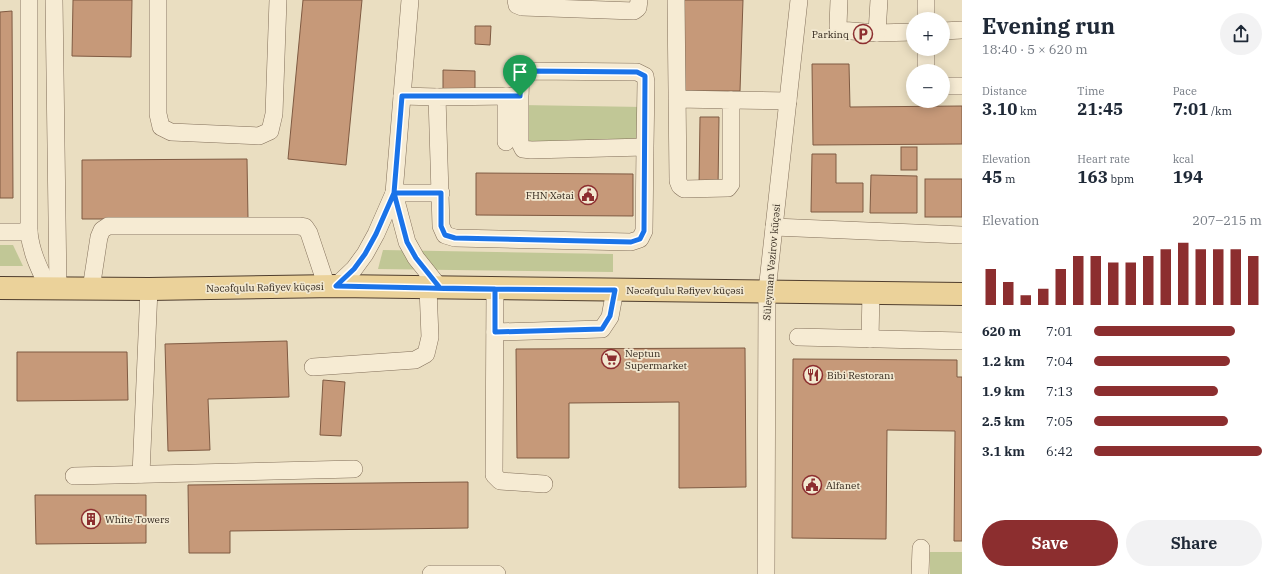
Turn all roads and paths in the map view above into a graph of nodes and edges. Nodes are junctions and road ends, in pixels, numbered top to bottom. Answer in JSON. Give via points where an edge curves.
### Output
{"nodes":[{"id":1,"x":29,"y":0,"type":"edge"},
{"id":2,"x":46,"y":0,"type":"edge"},
{"id":3,"x":54,"y":0,"type":"edge"},
{"id":4,"x":158,"y":0,"type":"edge"},
{"id":5,"x":278,"y":0,"type":"edge"},
{"id":6,"x":410,"y":0,"type":"edge"},
{"id":7,"x":516,"y":0,"type":"edge"},
{"id":8,"x":639,"y":0,"type":"edge"},
{"id":9,"x":676,"y":0,"type":"edge"},
{"id":10,"x":799,"y":0,"type":"edge"},
{"id":11,"x":839,"y":0,"type":"edge"},
{"id":12,"x":879,"y":0,"type":"edge"},
{"id":13,"x":926,"y":0,"type":"edge"},
{"id":14,"x":573,"y":4,"type":"edge"},
{"id":15,"x":926,"y":12,"type":"edge"},
{"id":16,"x":962,"y":30,"type":"edge"},
{"id":17,"x":950,"y":31,"type":"edge"},
{"id":18,"x":906,"y":32,"type":"edge"},
{"id":19,"x":877,"y":33,"type":"junction"},
{"id":20,"x":950,"y":86,"type":"edge"},
{"id":21,"x":962,"y":86,"type":"edge"},
{"id":22,"x":402,"y":96,"type":"junction"},
{"id":23,"x":513,"y":96,"type":"junction"},
{"id":24,"x":437,"y":97,"type":"junction"},
{"id":25,"x":677,"y":99,"type":"junction"},
{"id":26,"x":731,"y":100,"type":"junction"},
{"id":27,"x":788,"y":101,"type":"junction"},
{"id":28,"x":506,"y":142,"type":"dead end"},
{"id":29,"x":645,"y":147,"type":"junction"},
{"id":30,"x":394,"y":193,"type":"junction"},
{"id":31,"x":441,"y":193,"type":"junction"},
{"id":32,"x":774,"y":227,"type":"junction"},
{"id":33,"x":0,"y":232,"type":"edge"},
{"id":34,"x":29,"y":232,"type":"junction"},
{"id":35,"x":962,"y":234,"type":"edge"},
{"id":36,"x":331,"y":287,"type":"junction"},
{"id":37,"x":0,"y":288,"type":"edge"},
{"id":38,"x":434,"y":288,"type":"junction"},
{"id":39,"x":53,"y":289,"type":"junction"},
{"id":40,"x":91,"y":289,"type":"junction"},
{"id":41,"x":149,"y":289,"type":"junction"},
{"id":42,"x":495,"y":289,"type":"junction"},
{"id":43,"x":615,"y":290,"type":"junction"},
{"id":44,"x":767,"y":291,"type":"junction"},
{"id":45,"x":872,"y":292,"type":"junction"},
{"id":46,"x":962,"y":294,"type":"edge"},
{"id":47,"x":495,"y":332,"type":"junction"},
{"id":48,"x":798,"y":337,"type":"dead end"},
{"id":49,"x":870,"y":339,"type":"junction"},
{"id":50,"x":962,"y":341,"type":"edge"},
{"id":51,"x":313,"y":367,"type":"dead end"},
{"id":52,"x":354,"y":469,"type":"dead end"},
{"id":53,"x":141,"y":474,"type":"junction"},
{"id":54,"x":74,"y":476,"type":"dead end"},
{"id":55,"x":544,"y":484,"type":"dead end"},
{"id":56,"x":921,"y":548,"type":"dead end"},
{"id":57,"x":431,"y":574,"type":"edge"},
{"id":58,"x":479,"y":574,"type":"edge"},
{"id":59,"x":497,"y":574,"type":"edge"},
{"id":60,"x":766,"y":574,"type":"edge"},
{"id":61,"x":920,"y":574,"type":"edge"}],
"edges":[{"from":1,"to":34,"type":"street"},
{"from":2,"to":3,"type":"street"},
{"from":3,"to":39,"type":"street"},
{"from":4,"to":5,"type":"street","via":[[158,114],[161,127],[171,132],[259,136],[270,130],[274,114]]},
{"from":6,"to":22,"type":"street"},
{"from":7,"to":14,"type":"street","via":[[517,5],[522,7]]},
{"from":8,"to":14,"type":"street","via":[[638,8],[634,11]]},
{"from":9,"to":25,"type":"street"},
{"from":10,"to":27,"type":"street","name":"Süleyman Vəzirov küçəsi"},
{"from":11,"to":19,"type":"street","via":[[839,30]]},
{"from":12,"to":19,"type":"street"},
{"from":13,"to":15,"type":"street"},
{"from":16,"to":17,"type":"street"},
{"from":18,"to":19,"type":"street"},
{"from":20,"to":21,"type":"street"},
{"from":22,"to":24,"type":"street"},
{"from":22,"to":30,"type":"street"},
{"from":23,"to":24,"type":"street"},
{"from":23,"to":28,"type":"street"},
{"from":23,"to":29,"type":"street","via":[[523,149]]},
{"from":23,"to":29,"type":"street","via":[[521,76],[530,71],[637,72],[645,76],[646,82]]},
{"from":24,"to":31,"type":"street"},
{"from":25,"to":26,"type":"street"},
{"from":25,"to":26,"type":"street","via":[[678,181],[684,189],[728,188]]},
{"from":26,"to":27,"type":"street"},
{"from":27,"to":32,"type":"street","name":"Süleyman Vəzirov küçəsi"},
{"from":29,"to":31,"type":"street","via":[[644,231],[640,239],[631,242],[455,238],[445,235],[441,226]]},
{"from":30,"to":31,"type":"street"},
{"from":30,"to":36,"type":"street","via":[[365,254],[354,269]]},
{"from":30,"to":38,"type":"street","via":[[407,242]]},
{"from":32,"to":35,"type":"street"},
{"from":32,"to":44,"type":"street","name":"Süleyman Vəzirov küçəsi"},
{"from":33,"to":34,"type":"street"},
{"from":34,"to":39,"type":"street","via":[[35,260]]},
{"from":36,"to":38,"type":"main road","name":"Nəcəfqulu Rəfiyev küçəsi"},
{"from":36,"to":40,"type":"street","via":[[309,233],[306,228],[299,226],[108,226],[102,230],[99,237]]},
{"from":36,"to":41,"type":"main road","name":"Nəcəfqulu Rəfiyev küçəsi"},
{"from":37,"to":39,"type":"main road","name":"Nəcəfqulu Rəfiyev küçəsi"},
{"from":38,"to":42,"type":"main road","name":"Nəcəfqulu Rəfiyev küçəsi"},
{"from":38,"to":51,"type":"street","via":[[426,354],[415,360]]},
{"from":39,"to":40,"type":"main road","name":"Nəcəfqulu Rəfiyev küçəsi"},
{"from":40,"to":41,"type":"main road","name":"Nəcəfqulu Rəfiyev küçəsi"},
{"from":41,"to":53,"type":"street"},
{"from":42,"to":43,"type":"main road","name":"Nəcəfqulu Rəfiyev küçəsi"},
{"from":42,"to":47,"type":"street"},
{"from":43,"to":44,"type":"main road","name":"Nəcəfqulu Rəfiyev küçəsi"},
{"from":43,"to":47,"type":"street","via":[[610,316],[602,329]]},
{"from":44,"to":45,"type":"main road","name":"Nəcəfqulu Rəfiyev küçəsi"},
{"from":44,"to":60,"type":"street","name":"Süleyman Vəzirov küçəsi"},
{"from":45,"to":46,"type":"main road","name":"Nəcəfqulu Rəfiyev küçəsi"},
{"from":45,"to":49,"type":"street"},
{"from":47,"to":55,"type":"street","via":[[494,475],[500,481]]},
{"from":48,"to":49,"type":"street"},
{"from":49,"to":50,"type":"street"},
{"from":52,"to":53,"type":"street"},
{"from":53,"to":54,"type":"street"},
{"from":56,"to":61,"type":"street"},
{"from":57,"to":58,"type":"street"},
{"from":58,"to":59,"type":"street"}]}
